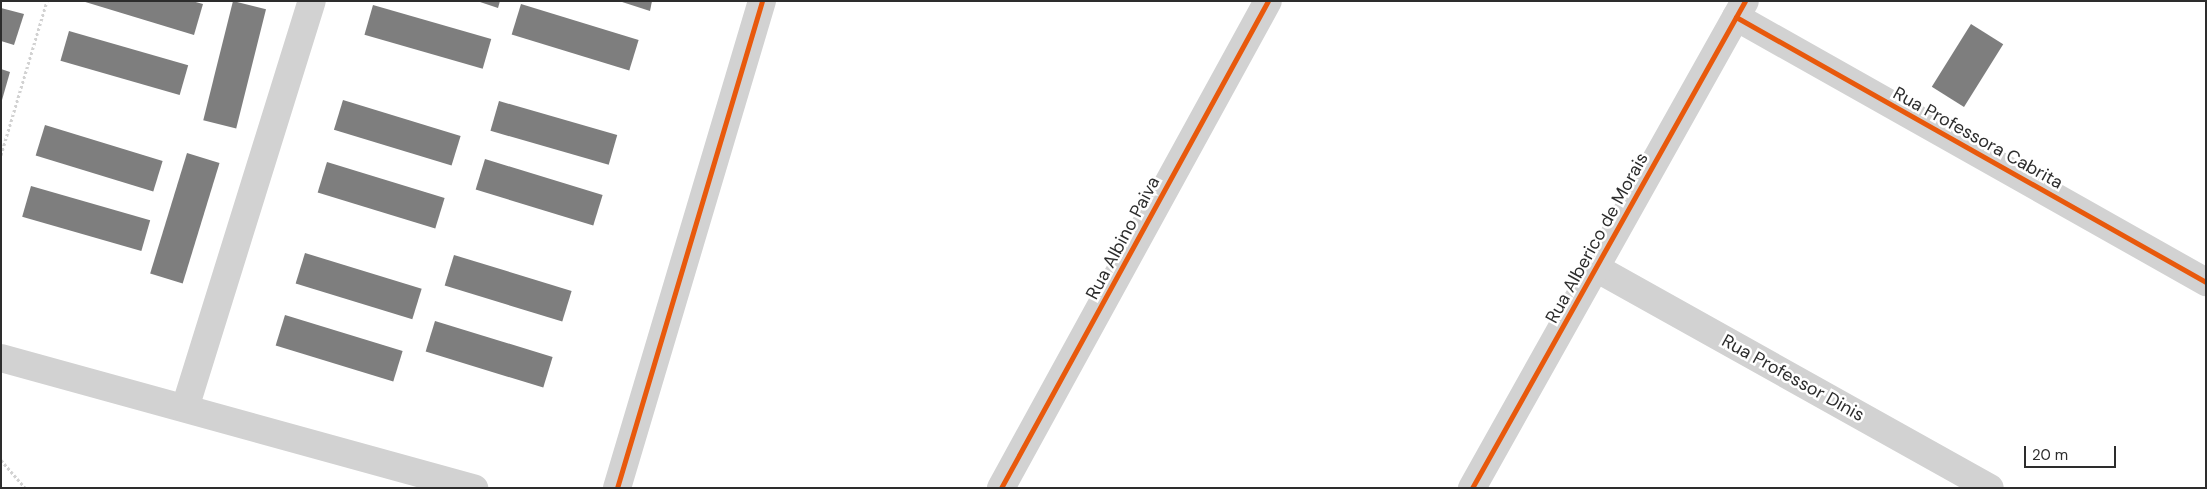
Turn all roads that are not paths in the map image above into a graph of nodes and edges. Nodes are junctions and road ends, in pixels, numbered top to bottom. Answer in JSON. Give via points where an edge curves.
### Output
{"nodes":[{"id":1,"x":312,"y":1,"type":"edge"},
{"id":2,"x":762,"y":1,"type":"edge"},
{"id":3,"x":1268,"y":1,"type":"edge"},
{"id":4,"x":1740,"y":9,"type":"edge"},
{"id":5,"x":1596,"y":268,"type":"junction"},
{"id":6,"x":2206,"y":282,"type":"edge"},
{"id":7,"x":1,"y":358,"type":"edge"},
{"id":8,"x":185,"y":408,"type":"junction"},
{"id":9,"x":474,"y":488,"type":"edge"},
{"id":10,"x":617,"y":488,"type":"edge"},
{"id":11,"x":1001,"y":488,"type":"edge"},
{"id":12,"x":1472,"y":488,"type":"edge"},
{"id":13,"x":1990,"y":488,"type":"edge"}],
"edges":[{"from":1,"to":8,"type":"street"},
{"from":2,"to":10,"type":"street"},
{"from":3,"to":11,"type":"street","name":"Rua Albino Paiva"},
{"from":4,"to":5,"type":"street","name":"Rua Alberico de Morais"},
{"from":4,"to":6,"type":"street","name":"Rua Professora Cabrita"},
{"from":5,"to":12,"type":"street","name":"Rua Alberico de Morais"},
{"from":5,"to":13,"type":"street","name":"Rua Professor Dinis"},
{"from":7,"to":8,"type":"street"},
{"from":8,"to":9,"type":"street"}]}
